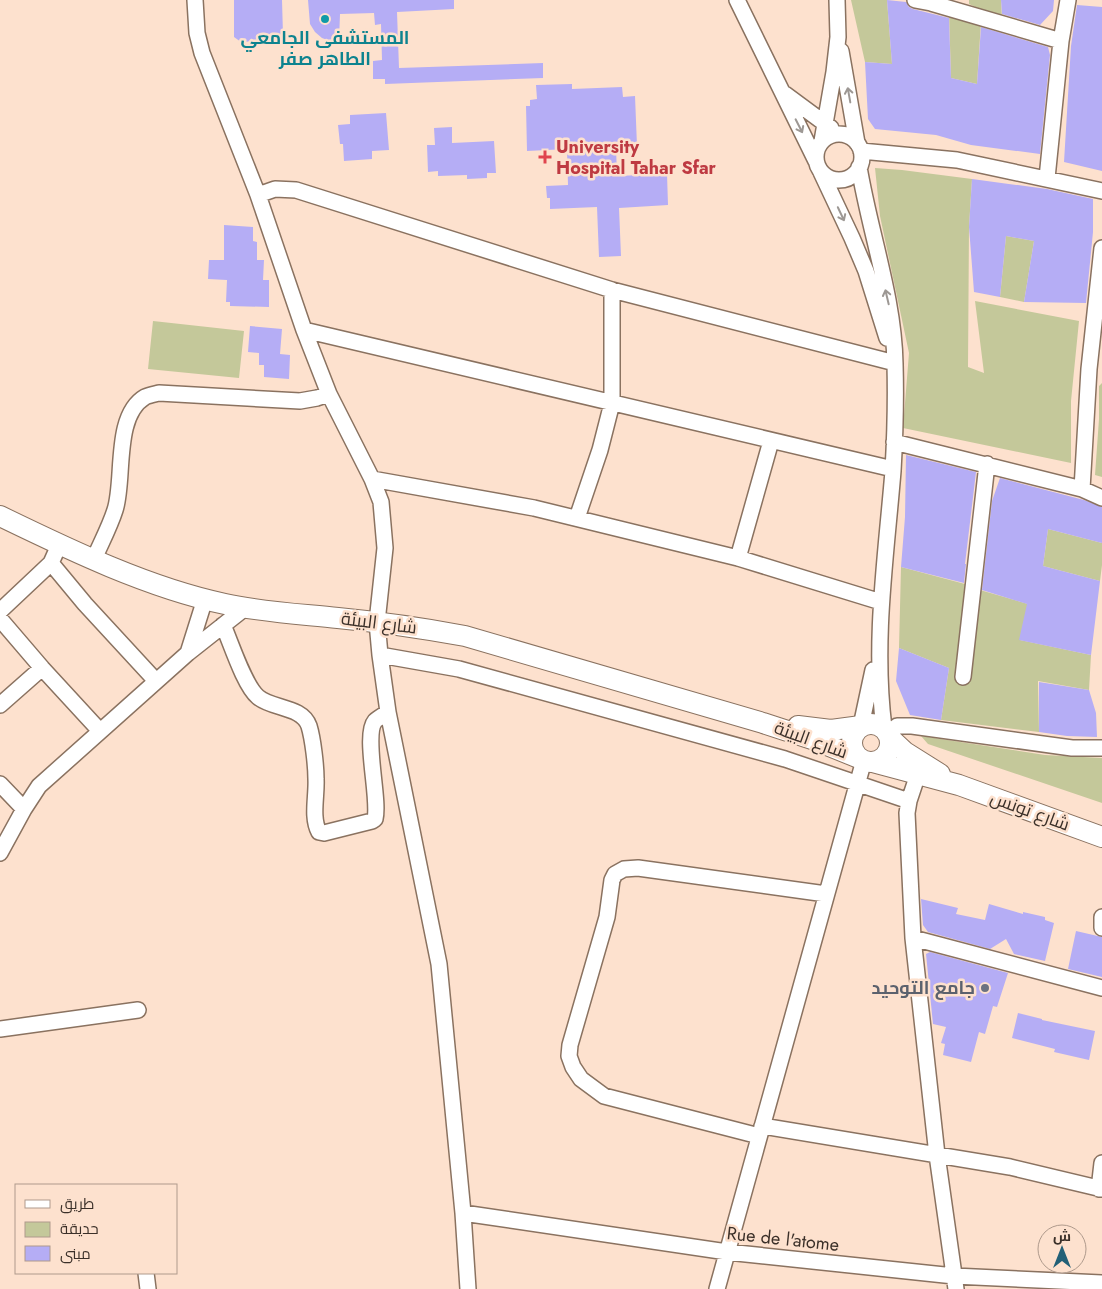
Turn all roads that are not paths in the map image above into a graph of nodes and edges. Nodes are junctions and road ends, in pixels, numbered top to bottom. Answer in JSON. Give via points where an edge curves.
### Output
{"nodes":[{"id":1,"x":195,"y":0,"type":"edge"},
{"id":2,"x":737,"y":0,"type":"edge"},
{"id":3,"x":837,"y":0,"type":"edge"},
{"id":4,"x":915,"y":0,"type":"edge"},
{"id":5,"x":1068,"y":0,"type":"edge"},
{"id":6,"x":838,"y":37,"type":"junction"},
{"id":7,"x":1061,"y":41,"type":"junction"},
{"id":8,"x":781,"y":91,"type":"junction"},
{"id":9,"x":825,"y":124,"type":"junction"},
{"id":10,"x":841,"y":134,"type":"junction"},
{"id":11,"x":822,"y":142,"type":"junction"},
{"id":12,"x":859,"y":147,"type":"junction"},
{"id":13,"x":818,"y":166,"type":"junction"},
{"id":14,"x":860,"y":167,"type":"junction"},
{"id":15,"x":1048,"y":178,"type":"junction"},
{"id":16,"x":1102,"y":190,"type":"edge"},
{"id":17,"x":258,"y":195,"type":"junction"},
{"id":18,"x":1102,"y":248,"type":"edge"},
{"id":19,"x":612,"y":290,"type":"junction"},
{"id":20,"x":304,"y":330,"type":"junction"},
{"id":21,"x":895,"y":363,"type":"junction"},
{"id":22,"x":1096,"y":369,"type":"edge"},
{"id":23,"x":328,"y":394,"type":"junction"},
{"id":24,"x":612,"y":403,"type":"junction"},
{"id":25,"x":770,"y":441,"type":"junction"},
{"id":26,"x":894,"y":442,"type":"junction"},
{"id":27,"x":987,"y":464,"type":"junction"},
{"id":28,"x":893,"y":469,"type":"junction"},
{"id":29,"x":372,"y":479,"type":"junction"},
{"id":30,"x":1082,"y":489,"type":"junction"},
{"id":31,"x":1102,"y":498,"type":"edge"},
{"id":32,"x":0,"y":516,"type":"edge"},
{"id":33,"x":577,"y":518,"type":"junction"},
{"id":34,"x":55,"y":554,"type":"junction"},
{"id":35,"x":738,"y":558,"type":"junction"},
{"id":36,"x":94,"y":559,"type":"junction"},
{"id":37,"x":205,"y":599,"type":"junction"},
{"id":38,"x":882,"y":602,"type":"junction"},
{"id":39,"x":245,"y":608,"type":"junction"},
{"id":40,"x":0,"y":611,"type":"edge"},
{"id":41,"x":0,"y":619,"type":"edge"},
{"id":42,"x":377,"y":622,"type":"junction"},
{"id":43,"x":223,"y":625,"type":"junction"},
{"id":44,"x":879,"y":639,"type":"junction"},
{"id":45,"x":188,"y":653,"type":"junction"},
{"id":46,"x":380,"y":655,"type":"junction"},
{"id":47,"x":42,"y":668,"type":"junction"},
{"id":48,"x":963,"y":677,"type":"dead end"},
{"id":49,"x":156,"y":681,"type":"junction"},
{"id":50,"x":0,"y":706,"type":"edge"},
{"id":51,"x":388,"y":712,"type":"junction"},
{"id":52,"x":763,"y":723,"type":"junction"},
{"id":53,"x":861,"y":726,"type":"junction"},
{"id":54,"x":100,"y":731,"type":"junction"},
{"id":55,"x":888,"y":734,"type":"junction"},
{"id":56,"x":1102,"y":748,"type":"edge"},
{"id":57,"x":865,"y":760,"type":"junction"},
{"id":58,"x":918,"y":774,"type":"junction"},
{"id":59,"x":0,"y":784,"type":"edge"},
{"id":60,"x":857,"y":784,"type":"junction"},
{"id":61,"x":958,"y":785,"type":"junction"},
{"id":62,"x":908,"y":801,"type":"junction"},
{"id":63,"x":24,"y":809,"type":"junction"},
{"id":64,"x":1102,"y":837,"type":"edge"},
{"id":65,"x":0,"y":853,"type":"edge"},
{"id":66,"x":826,"y":894,"type":"junction"},
{"id":67,"x":1102,"y":917,"type":"edge"},
{"id":68,"x":1102,"y":928,"type":"edge"},
{"id":69,"x":913,"y":938,"type":"junction"},
{"id":70,"x":1102,"y":988,"type":"edge"},
{"id":71,"x":138,"y":1010,"type":"dead end"},
{"id":72,"x":0,"y":1029,"type":"edge"},
{"id":73,"x":761,"y":1131,"type":"junction"},
{"id":74,"x":937,"y":1155,"type":"junction"},
{"id":75,"x":1102,"y":1163,"type":"edge"},
{"id":76,"x":1100,"y":1189,"type":"edge"},
{"id":77,"x":463,"y":1213,"type":"junction"},
{"id":78,"x":727,"y":1252,"type":"junction"},
{"id":79,"x":146,"y":1274,"type":"edge"},
{"id":80,"x":955,"y":1282,"type":"edge"},
{"id":81,"x":1102,"y":1283,"type":"edge"},
{"id":82,"x":148,"y":1289,"type":"edge"},
{"id":83,"x":468,"y":1289,"type":"edge"},
{"id":84,"x":717,"y":1289,"type":"edge"}],
"edges":[{"from":1,"to":17,"type":"street","via":[[202,53]]},
{"from":2,"to":8,"type":"street"},
{"from":3,"to":6,"type":"street"},
{"from":4,"to":7,"type":"street"},
{"from":5,"to":7,"type":"street"},
{"from":6,"to":9,"type":"street"},
{"from":12,"to":6,"type":"street","one_way":true},
{"from":7,"to":15,"type":"street"},
{"from":8,"to":9,"type":"street"},
{"from":8,"to":13,"type":"street","one_way":true},
{"from":9,"to":10,"type":"street"},
{"from":9,"to":11,"type":"street"},
{"from":10,"to":11,"type":"street","via":[[834,134]]},
{"from":10,"to":12,"type":"street","via":[[853,138]]},
{"from":11,"to":13,"type":"street","via":[[818,147]]},
{"from":12,"to":14,"type":"street","via":[[862,156]]},
{"from":12,"to":15,"type":"street","via":[[957,160]]},
{"from":13,"to":14,"type":"street","via":[[826,176],[841,180]]},
{"from":13,"to":21,"type":"street","one_way":true,"via":[[866,272]]},
{"from":21,"to":14,"type":"street","one_way":true,"via":[[891,315]]},
{"from":15,"to":16,"type":"street"},
{"from":17,"to":19,"type":"street","via":[[274,189],[296,190]]},
{"from":17,"to":20,"type":"street"},
{"from":18,"to":22,"type":"street"},
{"from":19,"to":21,"type":"street"},
{"from":19,"to":24,"type":"street"},
{"from":20,"to":23,"type":"street"},
{"from":20,"to":24,"type":"street"},
{"from":21,"to":26,"type":"street"},
{"from":22,"to":30,"type":"street"},
{"from":23,"to":29,"type":"street"},
{"from":23,"to":36,"type":"street","via":[[300,402],[159,393],[144,398],[126,426],[116,509]]},
{"from":24,"to":25,"type":"street"},
{"from":24,"to":33,"type":"street"},
{"from":25,"to":28,"type":"street"},
{"from":25,"to":35,"type":"street"},
{"from":26,"to":27,"type":"street"},
{"from":26,"to":28,"type":"street"},
{"from":27,"to":30,"type":"street"},
{"from":27,"to":48,"type":"street"},
{"from":28,"to":38,"type":"street"},
{"from":29,"to":33,"type":"street"},
{"from":29,"to":42,"type":"street","via":[[381,502],[385,534]]},
{"from":30,"to":31,"type":"street"},
{"from":32,"to":34,"type":"main road","name":"شارع البيئة"},
{"from":33,"to":35,"type":"street"},
{"from":34,"to":36,"type":"main road","name":"شارع البيئة"},
{"from":34,"to":40,"type":"street"},
{"from":34,"to":49,"type":"street","via":[[85,604]]},
{"from":35,"to":38,"type":"street"},
{"from":36,"to":37,"type":"main road","name":"شارع البيئة"},
{"from":37,"to":39,"type":"main road","name":"شارع البيئة"},
{"from":37,"to":45,"type":"street"},
{"from":38,"to":44,"type":"street"},
{"from":39,"to":42,"type":"main road","name":"شارع البيئة"},
{"from":39,"to":43,"type":"street"},
{"from":41,"to":47,"type":"street"},
{"from":42,"to":46,"type":"street"},
{"from":42,"to":52,"type":"main road","name":"شارع البيئة","via":[[465,636]]},
{"from":43,"to":45,"type":"street"},
{"from":43,"to":51,"type":"street","via":[[253,692],[268,703],[302,716],[309,726],[316,779],[315,820],[319,832],[375,819],[372,727]]},
{"from":44,"to":53,"type":"street"},
{"from":44,"to":55,"type":"street","via":[[880,697]]},
{"from":45,"to":49,"type":"street"},
{"from":46,"to":51,"type":"street"},
{"from":46,"to":60,"type":"street","via":[[459,669],[785,759]]},
{"from":47,"to":50,"type":"street"},
{"from":47,"to":54,"type":"street"},
{"from":49,"to":54,"type":"street"},
{"from":51,"to":77,"type":"street","via":[[439,964]]},
{"from":52,"to":53,"type":"main road","name":"شارع البيئة","via":[[831,730]]},
{"from":52,"to":57,"type":"main road","name":"شارع البيئة"},
{"from":53,"to":55,"type":"main road","via":[[873,723]]},
{"from":53,"to":57,"type":"main road","via":[[853,736],[852,748]]},
{"from":54,"to":63,"type":"street","via":[[39,786]]},
{"from":55,"to":56,"type":"street","via":[[898,726],[912,726],[1072,748]]},
{"from":55,"to":57,"type":"main road","via":[[889,751],[880,760]]},
{"from":55,"to":61,"type":"main road","name":"شارع تونس","via":[[905,752]]},
{"from":57,"to":58,"type":"main road","name":"شارع تونس"},
{"from":57,"to":60,"type":"street"},
{"from":58,"to":61,"type":"main road","name":"شارع تونس"},
{"from":58,"to":62,"type":"street"},
{"from":59,"to":63,"type":"street"},
{"from":60,"to":62,"type":"street"},
{"from":60,"to":66,"type":"street"},
{"from":61,"to":64,"type":"main road","name":"شارع تونس"},
{"from":62,"to":69,"type":"street"},
{"from":63,"to":65,"type":"street"},
{"from":66,"to":73,"type":"street"},
{"from":66,"to":73,"type":"street","via":[[638,868],[624,869],[612,880],[607,917],[570,1045],[573,1067],[581,1079],[604,1096]]},
{"from":67,"to":68,"type":"street"},
{"from":69,"to":70,"type":"street"},
{"from":69,"to":74,"type":"street"},
{"from":71,"to":72,"type":"street"},
{"from":73,"to":74,"type":"street"},
{"from":73,"to":78,"type":"street"},
{"from":74,"to":76,"type":"street","via":[[1010,1167]]},
{"from":74,"to":80,"type":"street"},
{"from":75,"to":76,"type":"street"},
{"from":77,"to":78,"type":"street","name":"Rue de l'atome"},
{"from":77,"to":83,"type":"street"},
{"from":78,"to":80,"type":"street","name":"Rue de l'atome"},
{"from":78,"to":84,"type":"street"},
{"from":79,"to":82,"type":"street"},
{"from":80,"to":81,"type":"street","name":"Rue de l'atome"}]}
